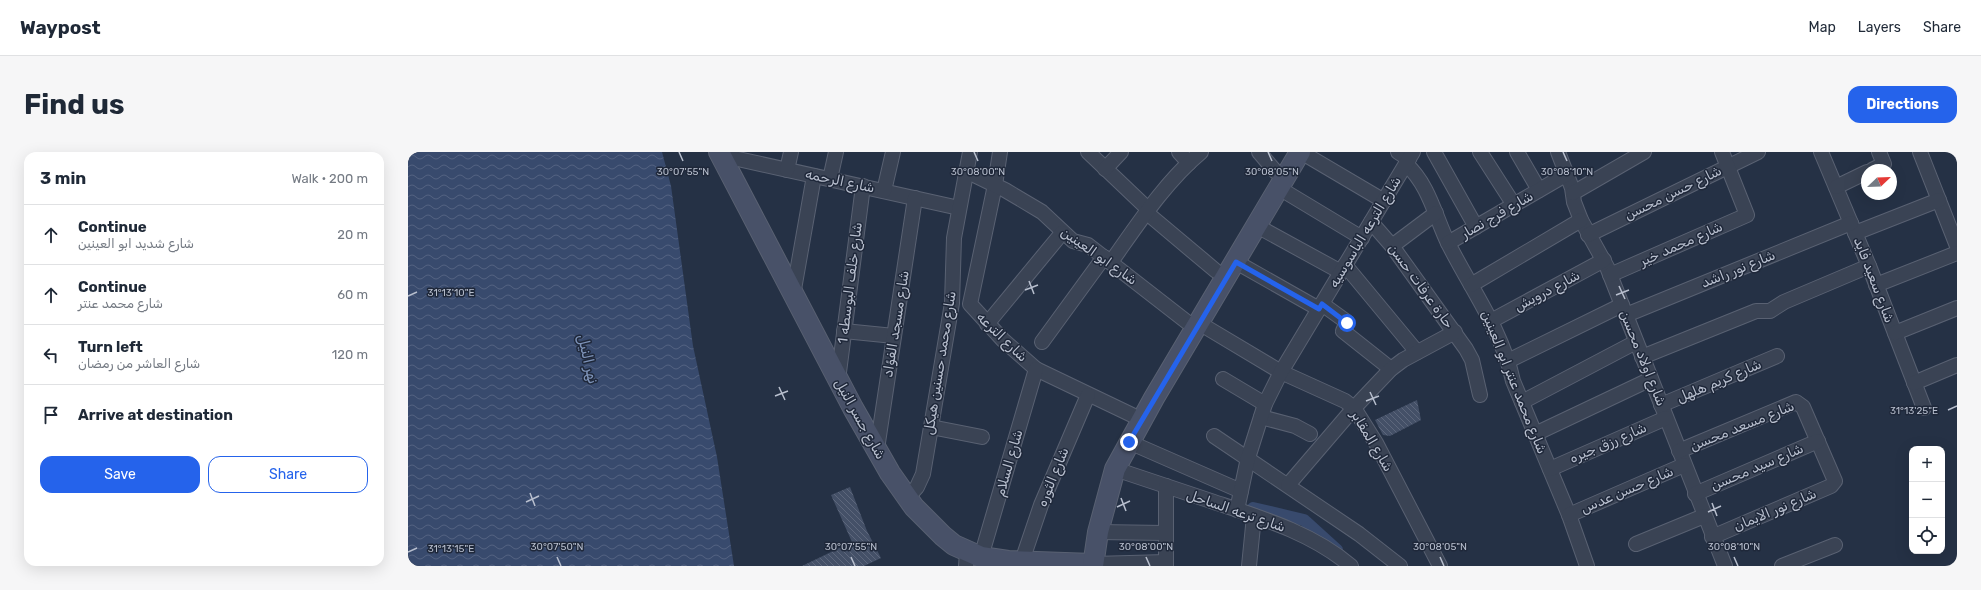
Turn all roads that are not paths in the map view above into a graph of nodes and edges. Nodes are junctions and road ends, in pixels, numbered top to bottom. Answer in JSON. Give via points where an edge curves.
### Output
{"nodes":[{"id":1,"x":791,"y":152,"type":"edge"},
{"id":2,"x":836,"y":152,"type":"edge"},
{"id":3,"x":893,"y":152,"type":"edge"},
{"id":4,"x":970,"y":152,"type":"edge"},
{"id":5,"x":1000,"y":152,"type":"edge"},
{"id":6,"x":1088,"y":152,"type":"edge"},
{"id":7,"x":1121,"y":152,"type":"edge"},
{"id":8,"x":1179,"y":152,"type":"edge"},
{"id":9,"x":1201,"y":152,"type":"edge"},
{"id":10,"x":1259,"y":152,"type":"edge"},
{"id":11,"x":1286,"y":152,"type":"edge"},
{"id":12,"x":1301,"y":152,"type":"edge"},
{"id":13,"x":1434,"y":152,"type":"edge"},
{"id":14,"x":1480,"y":152,"type":"edge"},
{"id":15,"x":1517,"y":152,"type":"edge"},
{"id":16,"x":1558,"y":152,"type":"edge"},
{"id":17,"x":1644,"y":152,"type":"edge"},
{"id":18,"x":1722,"y":152,"type":"edge"},
{"id":19,"x":1758,"y":152,"type":"edge"},
{"id":20,"x":1821,"y":152,"type":"edge"},
{"id":21,"x":1879,"y":152,"type":"edge"},
{"id":22,"x":1920,"y":152,"type":"edge"},
{"id":23,"x":730,"y":155,"type":"edge"},
{"id":24,"x":1406,"y":157,"type":"edge"},
{"id":25,"x":1189,"y":163,"type":"junction"},
{"id":26,"x":1884,"y":164,"type":"edge"},
{"id":27,"x":1728,"y":166,"type":"junction"},
{"id":28,"x":1105,"y":169,"type":"junction"},
{"id":29,"x":788,"y":170,"type":"junction"},
{"id":30,"x":966,"y":171,"type":"junction"},
{"id":31,"x":1567,"y":174,"type":"junction"},
{"id":32,"x":1861,"y":175,"type":"edge"},
{"id":33,"x":814,"y":176,"type":"junction"},
{"id":34,"x":830,"y":179,"type":"junction"},
{"id":35,"x":1277,"y":179,"type":"junction"},
{"id":36,"x":995,"y":185,"type":"junction"},
{"id":37,"x":863,"y":186,"type":"junction"},
{"id":38,"x":1836,"y":187,"type":"junction"},
{"id":39,"x":1539,"y":190,"type":"junction"},
{"id":40,"x":884,"y":191,"type":"junction"},
{"id":41,"x":1573,"y":193,"type":"junction"},
{"id":42,"x":915,"y":198,"type":"junction"},
{"id":43,"x":1939,"y":200,"type":"junction"},
{"id":44,"x":1384,"y":201,"type":"junction"},
{"id":45,"x":1514,"y":205,"type":"junction"},
{"id":46,"x":959,"y":208,"type":"junction"},
{"id":47,"x":1148,"y":211,"type":"junction"},
{"id":48,"x":1436,"y":213,"type":"junction"},
{"id":49,"x":1581,"y":220,"type":"junction"},
{"id":50,"x":1371,"y":222,"type":"junction"},
{"id":51,"x":1257,"y":226,"type":"junction"},
{"id":52,"x":1476,"y":227,"type":"junction"},
{"id":53,"x":1853,"y":228,"type":"junction"},
{"id":54,"x":1062,"y":233,"type":"junction"},
{"id":55,"x":1588,"y":235,"type":"junction"},
{"id":56,"x":1362,"y":238,"type":"junction"},
{"id":57,"x":1448,"y":243,"type":"junction"},
{"id":58,"x":1392,"y":246,"type":"junction"},
{"id":59,"x":1957,"y":246,"type":"edge"},
{"id":60,"x":1957,"y":253,"type":"edge"},
{"id":61,"x":1107,"y":260,"type":"junction"},
{"id":62,"x":1604,"y":260,"type":"junction"},
{"id":63,"x":1236,"y":262,"type":"junction"},
{"id":64,"x":1869,"y":266,"type":"junction"},
{"id":65,"x":1343,"y":269,"type":"junction"},
{"id":66,"x":1216,"y":271,"type":"junction"},
{"id":67,"x":1610,"y":275,"type":"junction"},
{"id":68,"x":1876,"y":284,"type":"junction"},
{"id":69,"x":1471,"y":285,"type":"junction"},
{"id":70,"x":793,"y":294,"type":"junction"},
{"id":71,"x":1320,"y":307,"type":"junction"},
{"id":72,"x":1957,"y":308,"type":"edge"},
{"id":73,"x":1624,"y":310,"type":"junction"},
{"id":74,"x":1491,"y":321,"type":"junction"},
{"id":75,"x":1193,"y":322,"type":"junction"},
{"id":76,"x":987,"y":324,"type":"junction"},
{"id":77,"x":844,"y":331,"type":"junction"},
{"id":78,"x":1455,"y":332,"type":"junction"},
{"id":79,"x":1895,"y":333,"type":"junction"},
{"id":80,"x":894,"y":336,"type":"junction"},
{"id":81,"x":1042,"y":342,"type":"dead end"},
{"id":82,"x":1636,"y":342,"type":"junction"},
{"id":83,"x":1418,"y":352,"type":"junction"},
{"id":84,"x":1777,"y":356,"type":"dead end"},
{"id":85,"x":1642,"y":358,"type":"junction"},
{"id":86,"x":1508,"y":360,"type":"junction"},
{"id":87,"x":1957,"y":365,"type":"edge"},
{"id":88,"x":1036,"y":369,"type":"junction"},
{"id":89,"x":1391,"y":369,"type":"junction"},
{"id":90,"x":1281,"y":372,"type":"junction"},
{"id":91,"x":1223,"y":379,"type":"dead end"},
{"id":92,"x":1651,"y":379,"type":"junction"},
{"id":93,"x":838,"y":380,"type":"junction"},
{"id":94,"x":1914,"y":383,"type":"junction"},
{"id":95,"x":1088,"y":395,"type":"junction"},
{"id":96,"x":1480,"y":396,"type":"dead end"},
{"id":97,"x":1522,"y":402,"type":"junction"},
{"id":98,"x":1661,"y":405,"type":"junction"},
{"id":99,"x":1354,"y":408,"type":"junction"},
{"id":100,"x":1924,"y":408,"type":"dead end"},
{"id":101,"x":1263,"y":410,"type":"junction"},
{"id":102,"x":1132,"y":415,"type":"junction"},
{"id":103,"x":1666,"y":418,"type":"junction"},
{"id":104,"x":930,"y":427,"type":"junction"},
{"id":105,"x":1310,"y":434,"type":"dead end"},
{"id":106,"x":1535,"y":434,"type":"junction"},
{"id":107,"x":1214,"y":436,"type":"dead end"},
{"id":108,"x":982,"y":437,"type":"dead end"},
{"id":109,"x":1818,"y":441,"type":"junction"},
{"id":110,"x":1129,"y":442,"type":"junction"},
{"id":111,"x":876,"y":449,"type":"junction"},
{"id":112,"x":1679,"y":451,"type":"junction"},
{"id":113,"x":1248,"y":458,"type":"junction"},
{"id":114,"x":1684,"y":465,"type":"junction"},
{"id":115,"x":1115,"y":469,"type":"junction"},
{"id":116,"x":1550,"y":469,"type":"junction"},
{"id":117,"x":1288,"y":485,"type":"junction"},
{"id":118,"x":1166,"y":486,"type":"junction"},
{"id":119,"x":1241,"y":491,"type":"junction"},
{"id":120,"x":1695,"y":494,"type":"junction"},
{"id":121,"x":907,"y":498,"type":"junction"},
{"id":122,"x":1237,"y":510,"type":"junction"},
{"id":123,"x":1569,"y":514,"type":"junction"},
{"id":124,"x":1254,"y":516,"type":"junction"},
{"id":125,"x":1704,"y":516,"type":"junction"},
{"id":126,"x":1098,"y":532,"type":"junction"},
{"id":127,"x":1165,"y":533,"type":"junction"},
{"id":128,"x":1712,"y":537,"type":"junction"},
{"id":129,"x":1636,"y":544,"type":"dead end"},
{"id":130,"x":1835,"y":545,"type":"dead end"},
{"id":131,"x":972,"y":558,"type":"edge"},
{"id":132,"x":1022,"y":561,"type":"junction"},
{"id":133,"x":1166,"y":564,"type":"edge"},
{"id":134,"x":1087,"y":565,"type":"edge"},
{"id":135,"x":1249,"y":566,"type":"edge"},
{"id":136,"x":1351,"y":566,"type":"edge"},
{"id":137,"x":1400,"y":566,"type":"edge"},
{"id":138,"x":1440,"y":566,"type":"edge"},
{"id":139,"x":1587,"y":566,"type":"edge"},
{"id":140,"x":1725,"y":566,"type":"edge"},
{"id":141,"x":1782,"y":566,"type":"edge"}],
"edges":[{"from":1,"to":29,"type":"street"},
{"from":2,"to":34,"type":"street"},
{"from":3,"to":40,"type":"street"},
{"from":4,"to":30,"type":"street","name":"شارع محمد حسنين هيكل"},
{"from":5,"to":36,"type":"street","name":"شارع الترعه"},
{"from":6,"to":28,"type":"street"},
{"from":7,"to":28,"type":"street"},
{"from":8,"to":25,"type":"street"},
{"from":9,"to":25,"type":"street"},
{"from":10,"to":35,"type":"street"},
{"from":11,"to":35,"type":"main road"},
{"from":12,"to":35,"type":"main road"},
{"from":12,"to":44,"type":"street"},
{"from":13,"to":52,"type":"street"},
{"from":14,"to":45,"type":"street"},
{"from":15,"to":39,"type":"street"},
{"from":16,"to":31,"type":"street","name":"شارع اولاد محسن"},
{"from":17,"to":41,"type":"street"},
{"from":18,"to":27,"type":"street"},
{"from":19,"to":27,"type":"street","name":"شارع حسن محسن"},
{"from":20,"to":38,"type":"street","name":"شارع سعيد فايد"},
{"from":21,"to":26,"type":"street"},
{"from":22,"to":43,"type":"street"},
{"from":23,"to":29,"type":"street","name":"شارع الرحمه"},
{"from":23,"to":70,"type":"main road","name":"شارع جسر النيل"},
{"from":24,"to":44,"type":"street","name":"شارع الترعه الباسوسيه"},
{"from":24,"to":48,"type":"street","name":"شارع محمد عنتر ابو العينين","via":[[1425,186]]},
{"from":25,"to":47,"type":"street"},
{"from":27,"to":55,"type":"street","name":"شارع حسن محسن"},
{"from":27,"to":67,"type":"street","name":"شارع محمد خير","via":[[1747,211],[1746,216]]},
{"from":28,"to":47,"type":"street"},
{"from":29,"to":33,"type":"street","name":"شارع الرحمه"},
{"from":30,"to":36,"type":"street","name":"شارع ابو العينين"},
{"from":30,"to":46,"type":"street","name":"شارع محمد حسنين هيكل"},
{"from":31,"to":39,"type":"street","name":"شارع فرج نصار"},
{"from":31,"to":41,"type":"street","name":"شارع اولاد محسن"},
{"from":32,"to":38,"type":"street"},
{"from":33,"to":34,"type":"street","name":"شارع الرحمه"},
{"from":33,"to":70,"type":"street"},
{"from":34,"to":37,"type":"street","name":"شارع الرحمه"},
{"from":35,"to":51,"type":"main road"},
{"from":35,"to":56,"type":"street"},
{"from":35,"to":66,"type":"main road"},
{"from":36,"to":54,"type":"street","name":"شارع ابو العينين","via":[[1042,212]]},
{"from":36,"to":76,"type":"street","name":"شارع الترعه","via":[[970,301]]},
{"from":37,"to":40,"type":"street","name":"شارع الرحمه"},
{"from":37,"to":77,"type":"street","name":"شارع خلف البوسطه 1"},
{"from":38,"to":53,"type":"street","name":"شارع سعيد فايد"},
{"from":39,"to":45,"type":"street","name":"شارع فرج نصار"},
{"from":40,"to":42,"type":"street","name":"شارع الرحمه"},
{"from":41,"to":49,"type":"street","name":"شارع اولاد محسن"},
{"from":42,"to":46,"type":"street","name":"شارع الرحمه"},
{"from":42,"to":80,"type":"street","name":"شارع مسجد الفؤاد"},
{"from":43,"to":53,"type":"street","name":"شارع نور راشد"},
{"from":43,"to":59,"type":"street"},
{"from":44,"to":50,"type":"street","name":"شارع الترعه الباسوسيه"},
{"from":45,"to":52,"type":"street","name":"شارع فرج نصار"},
{"from":46,"to":104,"type":"street","name":"شارع محمد حسنين هيكل","via":[[954,238],[952,302]]},
{"from":47,"to":61,"type":"street"},
{"from":47,"to":66,"type":"street"},
{"from":48,"to":57,"type":"street","name":"شارع محمد عنتر ابو العينين"},
{"from":48,"to":58,"type":"street"},
{"from":49,"to":55,"type":"street","name":"شارع اولاد محسن"},
{"from":49,"to":69,"type":"street"},
{"from":50,"to":56,"type":"street","name":"شارع الترعه الباسوسيه"},
{"from":50,"to":58,"type":"street","name":"حارة عرفات حسن"},
{"from":51,"to":63,"type":"main road"},
{"from":51,"to":65,"type":"street"},
{"from":52,"to":57,"type":"street","name":"شارع فرج نصار"},
{"from":53,"to":64,"type":"street","name":"شارع سعيد فايد"},
{"from":53,"to":73,"type":"street","name":"شارع نور راشد"},
{"from":54,"to":61,"type":"street","name":"شارع ابو العينين","via":[[1073,241],[1086,244]]},
{"from":54,"to":76,"type":"street"},
{"from":55,"to":62,"type":"street","name":"شارع اولاد محسن"},
{"from":56,"to":65,"type":"street","name":"شارع الترعه الباسوسيه"},
{"from":57,"to":69,"type":"street","name":"شارع محمد عنتر ابو العينين"},
{"from":58,"to":78,"type":"street","name":"حارة عرفات حسن"},
{"from":60,"to":68,"type":"street"},
{"from":61,"to":75,"type":"street","name":"شارع ابو العينين"},
{"from":61,"to":81,"type":"street"},
{"from":62,"to":67,"type":"street","name":"شارع اولاد محسن"},
{"from":62,"to":74,"type":"street","name":"شارع درويش"},
{"from":63,"to":71,"type":"street"},
{"from":63,"to":75,"type":"main road"},
{"from":64,"to":68,"type":"street","name":"شارع سعيد فايد"},
{"from":64,"to":85,"type":"street","via":[[1784,302],[1770,312],[1756,311]]},
{"from":65,"to":71,"type":"street","name":"شارع الترعه الباسوسيه"},
{"from":65,"to":83,"type":"street"},
{"from":66,"to":75,"type":"main road"},
{"from":67,"to":73,"type":"street","name":"شارع اولاد محسن"},
{"from":68,"to":79,"type":"street","name":"شارع سعيد فايد"},
{"from":69,"to":74,"type":"street","name":"شارع محمد عنتر ابو العينين"},
{"from":70,"to":93,"type":"main road","name":"شارع جسر النيل"},
{"from":71,"to":89,"type":"street","via":[[1347,322],[1342,331]]},
{"from":71,"to":90,"type":"street","name":"شارع الترعه الباسوسيه"},
{"from":72,"to":79,"type":"street"},
{"from":73,"to":82,"type":"street","name":"شارع اولاد محسن"},
{"from":73,"to":86,"type":"street","name":"شارع نور راشد"},
{"from":74,"to":86,"type":"street","name":"شارع محمد عنتر ابو العينين"},
{"from":75,"to":90,"type":"street","name":"شارع المقابر"},
{"from":75,"to":102,"type":"main road"},
{"from":75,"to":110,"type":"main road"},
{"from":76,"to":88,"type":"street","name":"شارع الترعه"},
{"from":77,"to":80,"type":"street"},
{"from":77,"to":93,"type":"street","name":"شارع خلف البوسطه 1"},
{"from":78,"to":83,"type":"street"},
{"from":78,"to":96,"type":"street","name":"حارة عرفات حسن","via":[[1472,360]]},
{"from":79,"to":94,"type":"street","name":"شارع سعيد فايد"},
{"from":80,"to":111,"type":"street","name":"شارع مسجد الفؤاد"},
{"from":82,"to":85,"type":"street","name":"شارع اولاد محسن"},
{"from":82,"to":97,"type":"street"},
{"from":83,"to":89,"type":"street"},
{"from":84,"to":98,"type":"street","name":"شارع كريم هلهل"},
{"from":85,"to":92,"type":"street","name":"شارع اولاد محسن"},
{"from":86,"to":97,"type":"street","name":"شارع محمد عنتر ابو العينين"},
{"from":87,"to":94,"type":"street"},
{"from":88,"to":95,"type":"street","name":"شارع الترعه"},
{"from":88,"to":131,"type":"street","name":"شارع السلام"},
{"from":89,"to":99,"type":"street"},
{"from":90,"to":99,"type":"street","name":"شارع المقابر"},
{"from":90,"to":101,"type":"street","name":"شارع الترعه الباسوسيه"},
{"from":91,"to":101,"type":"street"},
{"from":92,"to":98,"type":"street","name":"شارع اولاد محسن"},
{"from":92,"to":106,"type":"street"},
{"from":93,"to":111,"type":"main road","name":"شارع جسر النيل"},
{"from":94,"to":100,"type":"street","name":"شارع سعيد فايد"},
{"from":95,"to":102,"type":"street","name":"شارع الترعه"},
{"from":95,"to":132,"type":"street","name":"شارع الثوره","via":[[1041,505]]},
{"from":97,"to":106,"type":"street","name":"شارع محمد عنتر ابو العينين"},
{"from":98,"to":103,"type":"street","name":"شارع اولاد محسن"},
{"from":99,"to":117,"type":"street"},
{"from":99,"to":138,"type":"street","name":"شارع المقابر","via":[[1376,443]]},
{"from":101,"to":105,"type":"street"},
{"from":101,"to":113,"type":"street","name":"شارع الترعه الباسوسيه"},
{"from":102,"to":134,"type":"main road","via":[[1117,441],[1093,503],[1086,528]]},
{"from":103,"to":112,"type":"street","name":"شارع اولاد محسن"},
{"from":103,"to":116,"type":"street","name":"شارع رزق جيره"},
{"from":104,"to":108,"type":"street"},
{"from":104,"to":121,"type":"street","name":"شارع محمد حسنين هيكل","via":[[922,474],[917,487]]},
{"from":106,"to":116,"type":"street","name":"شارع محمد عنتر ابو العينين"},
{"from":107,"to":113,"type":"street"},
{"from":109,"to":112,"type":"street","name":"شارع مسعد محسن","via":[[1801,404],[1792,403]]},
{"from":109,"to":120,"type":"street","name":"شارع سيد محسن"},
{"from":109,"to":128,"type":"street","name":"شارع نور الايمان","via":[[1834,481],[1831,486]]},
{"from":110,"to":115,"type":"main road"},
{"from":110,"to":119,"type":"street"},
{"from":111,"to":121,"type":"main road","name":"شارع جسر النيل"},
{"from":112,"to":114,"type":"street","name":"شارع اولاد محسن"},
{"from":113,"to":117,"type":"street"},
{"from":113,"to":119,"type":"street","name":"شارع الترعه الباسوسيه"},
{"from":114,"to":120,"type":"street","name":"شارع اولاد محسن"},
{"from":114,"to":123,"type":"street","name":"شارع حسن عدس"},
{"from":115,"to":118,"type":"street","name":"شارع ترعه الساحل"},
{"from":115,"to":126,"type":"main road"},
{"from":116,"to":123,"type":"street","name":"شارع محمد عنتر ابو العينين"},
{"from":117,"to":137,"type":"street","via":[[1380,549]]},
{"from":118,"to":122,"type":"street","name":"شارع ترعه الساحل"},
{"from":118,"to":127,"type":"street"},
{"from":119,"to":122,"type":"street","name":"شارع الترعه الباسوسيه"},
{"from":120,"to":125,"type":"street","name":"شارع اولاد محسن"},
{"from":121,"to":131,"type":"main road","name":"شارع جسر النيل","via":[[942,536]]},
{"from":122,"to":124,"type":"street","name":"شارع ترعه الساحل"},
{"from":123,"to":139,"type":"street","name":"شارع محمد عنتر ابو العينين"},
{"from":124,"to":135,"type":"street"},
{"from":124,"to":136,"type":"street","name":"شارع ترعه الساحل","via":[[1320,543]]},
{"from":125,"to":128,"type":"street","name":"شارع اولاد محسن"},
{"from":125,"to":129,"type":"street"},
{"from":126,"to":127,"type":"street"},
{"from":126,"to":134,"type":"main road"},
{"from":127,"to":133,"type":"street"},
{"from":128,"to":140,"type":"street","name":"شارع اولاد محسن"},
{"from":130,"to":141,"type":"street"},
{"from":131,"to":132,"type":"main road","name":"شارع جسر النيل"},
{"from":132,"to":134,"type":"main road","name":"شارع جسر النيل"},
{"from":133,"to":134,"type":"street"}]}
